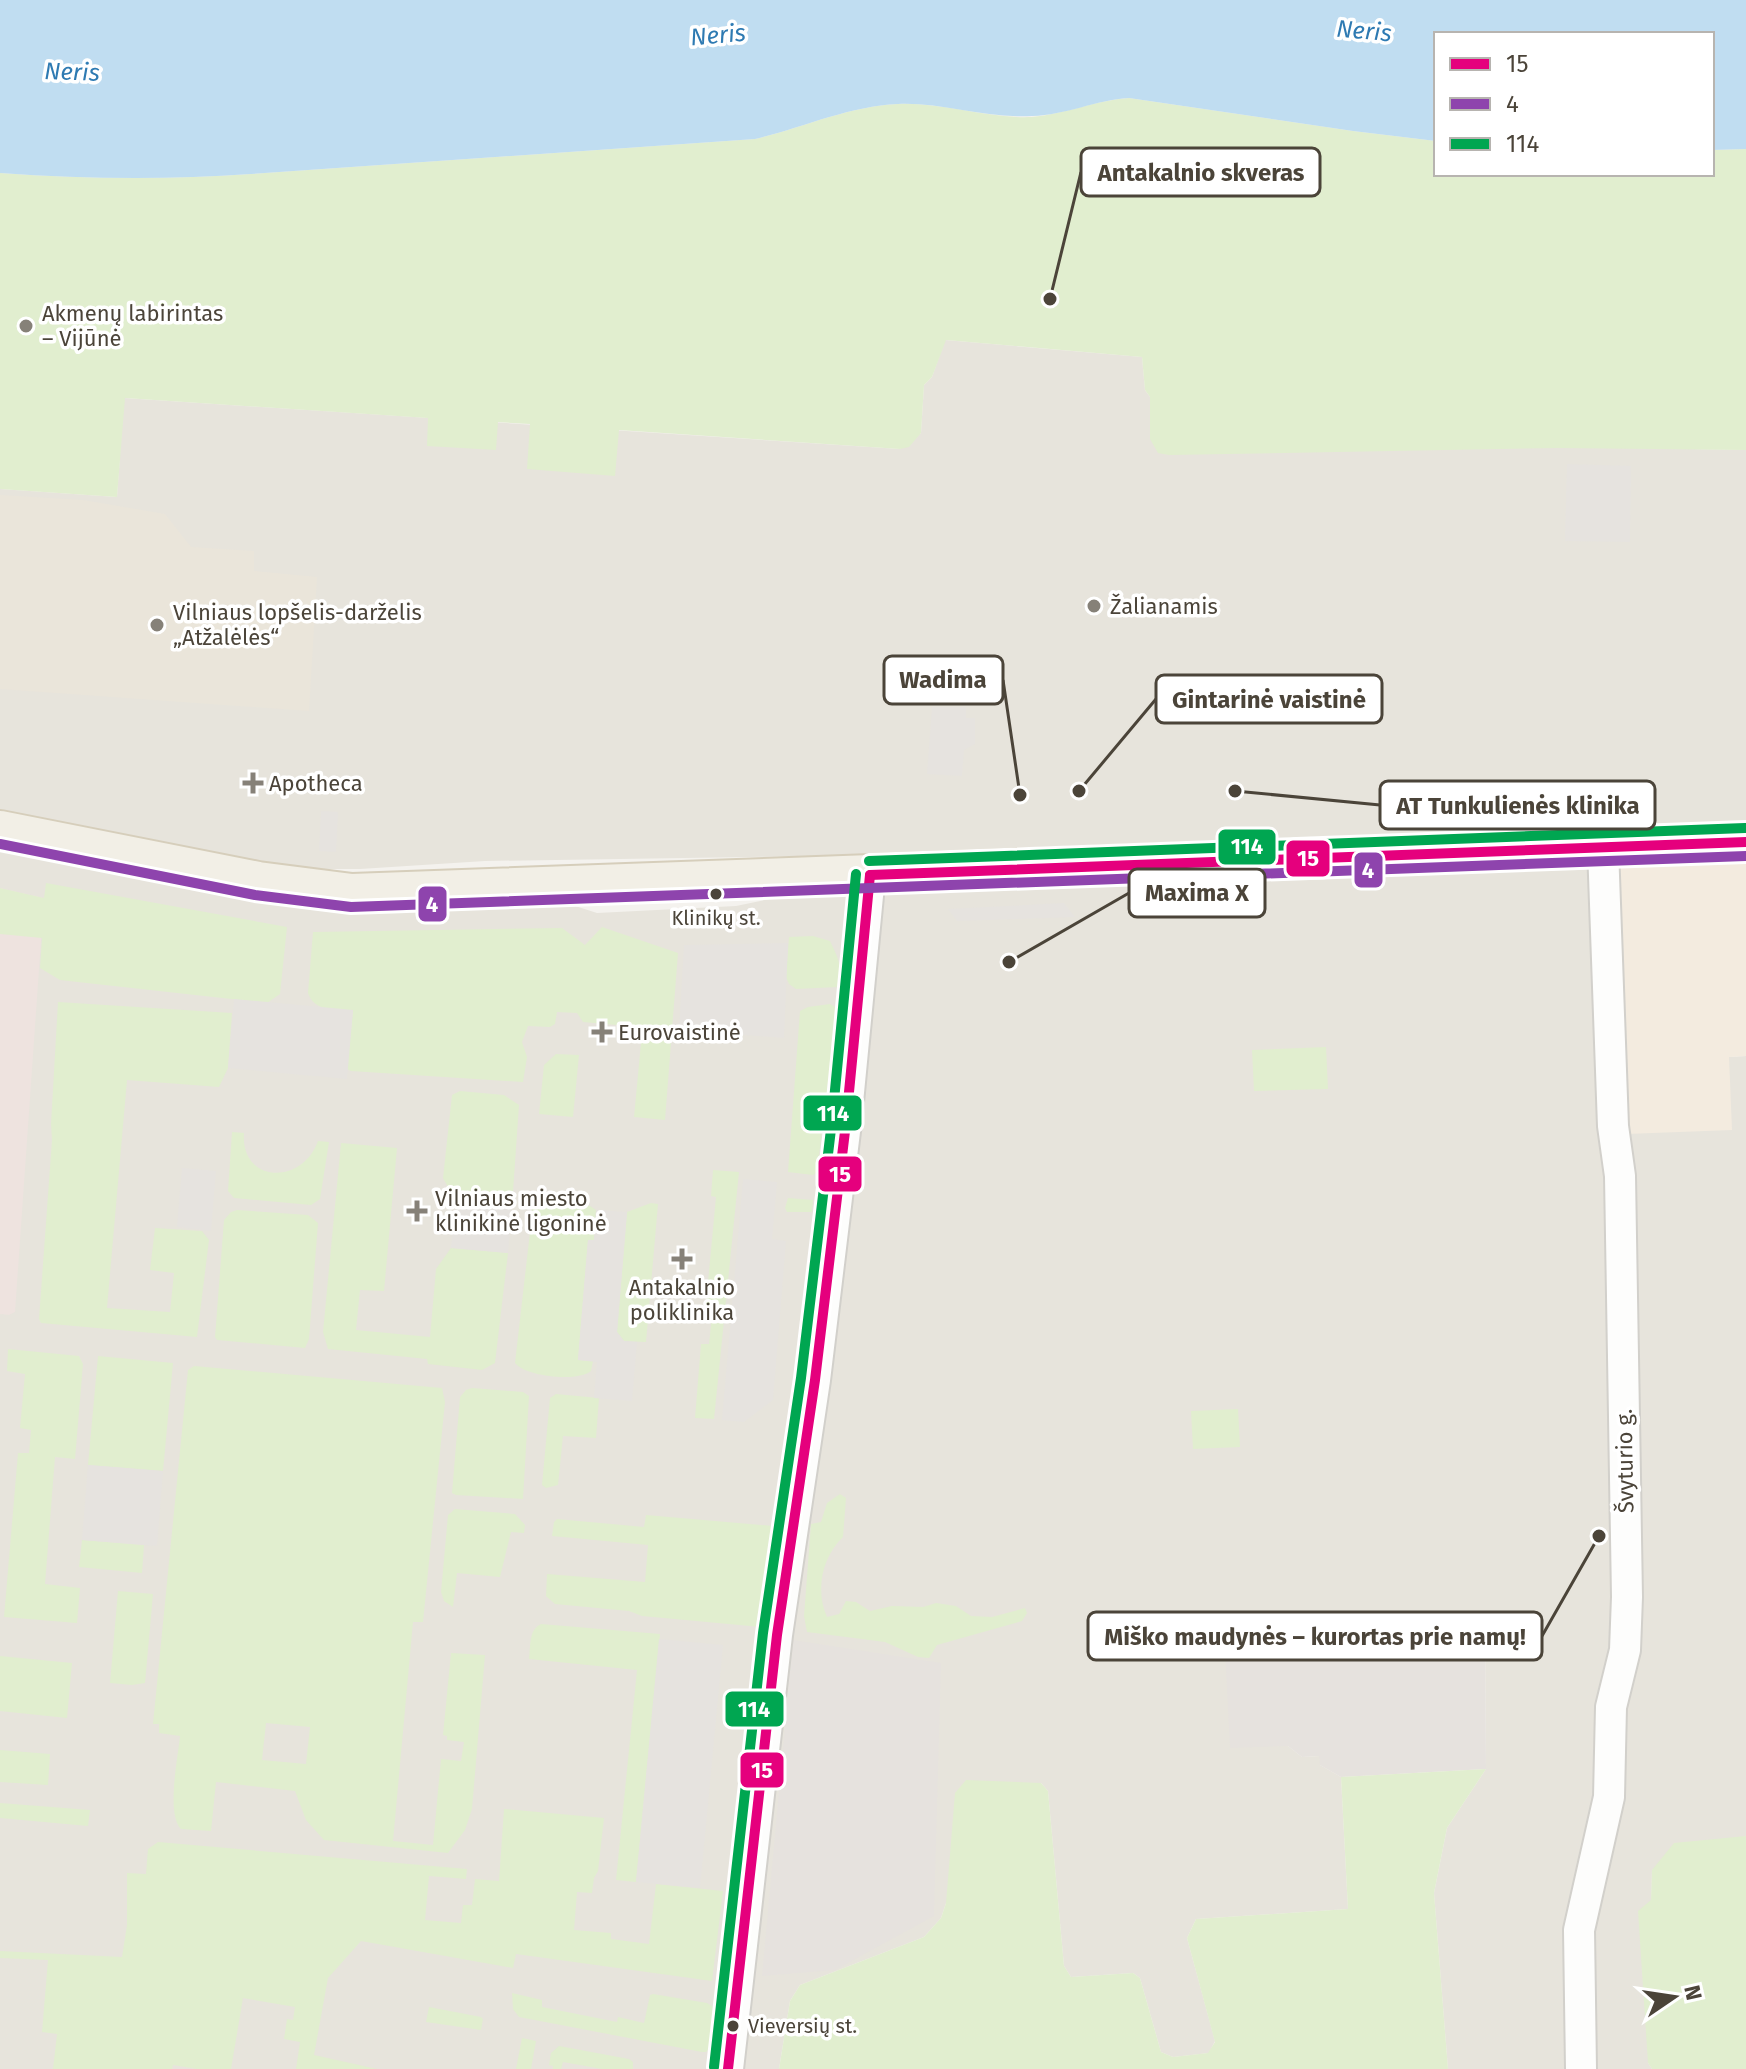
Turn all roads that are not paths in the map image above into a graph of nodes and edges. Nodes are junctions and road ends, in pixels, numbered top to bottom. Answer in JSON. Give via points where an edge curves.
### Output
{"nodes":[{"id":1,"x":0,"y":830,"type":"edge"},
{"id":2,"x":1746,"y":842,"type":"edge"},
{"id":3,"x":1603,"y":848,"type":"junction"},
{"id":4,"x":870,"y":875,"type":"junction"},
{"id":5,"x":728,"y":2069,"type":"edge"},
{"id":6,"x":1581,"y":2069,"type":"edge"}],
"edges":[{"from":1,"to":4,"type":"main road","via":[[258,881],[352,893]]},
{"from":2,"to":3,"type":"main road"},
{"from":3,"to":4,"type":"main road"},
{"from":3,"to":6,"type":"street","name":"Švyturio g.","via":[[1613,1126],[1620,1176],[1627,1597],[1625,1650],[1611,1707],[1609,1797],[1579,1930]]},
{"from":4,"to":5,"type":"street","via":[[846,1123],[777,1635]]}]}
